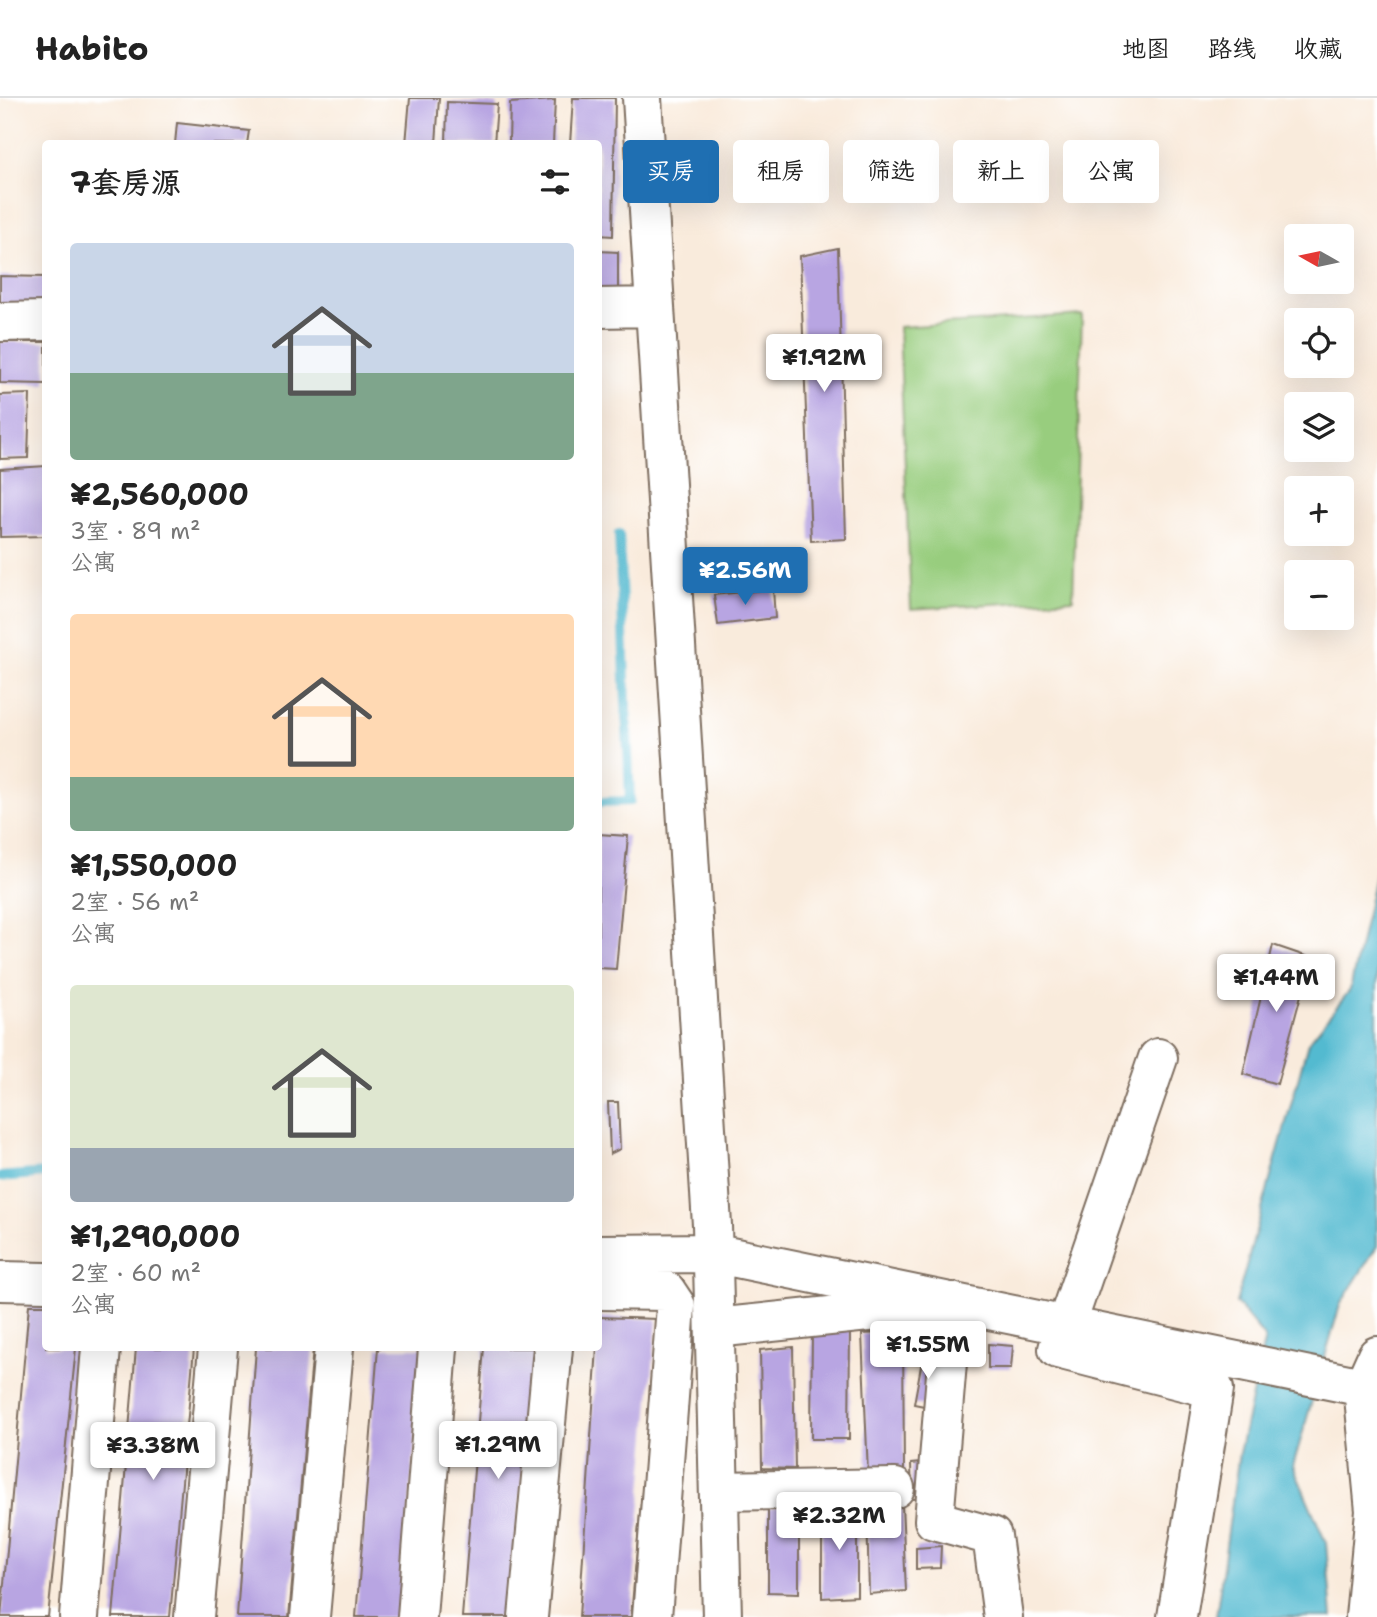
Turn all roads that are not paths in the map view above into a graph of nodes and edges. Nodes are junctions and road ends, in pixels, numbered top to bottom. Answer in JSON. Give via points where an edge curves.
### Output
{"nodes":[{"id":1,"x":650,"y":103,"type":"edge"},
{"id":2,"x":655,"y":307,"type":"junction"},
{"id":3,"x":602,"y":308,"type":"edge"},
{"id":4,"x":42,"y":321,"type":"edge"},
{"id":5,"x":0,"y":322,"type":"edge"},
{"id":6,"x":1158,"y":1058,"type":"dead end"},
{"id":7,"x":712,"y":1253,"type":"junction"},
{"id":8,"x":602,"y":1254,"type":"edge"},
{"id":9,"x":0,"y":1258,"type":"edge"},
{"id":10,"x":42,"y":1258,"type":"edge"},
{"id":11,"x":0,"y":1281,"type":"edge"},
{"id":12,"x":42,"y":1282,"type":"edge"},
{"id":13,"x":602,"y":1290,"type":"edge"},
{"id":14,"x":951,"y":1311,"type":"junction"},
{"id":15,"x":715,"y":1328,"type":"junction"},
{"id":16,"x":1062,"y":1337,"type":"junction"},
{"id":17,"x":101,"y":1351,"type":"edge"},
{"id":18,"x":218,"y":1351,"type":"edge"},
{"id":19,"x":334,"y":1351,"type":"edge"},
{"id":20,"x":439,"y":1351,"type":"edge"},
{"id":21,"x":553,"y":1351,"type":"edge"},
{"id":22,"x":1370,"y":1372,"type":"edge"},
{"id":23,"x":895,"y":1488,"type":"dead end"},
{"id":24,"x":719,"y":1491,"type":"junction"},
{"id":25,"x":79,"y":1617,"type":"edge"},
{"id":26,"x":194,"y":1617,"type":"edge"},
{"id":27,"x":310,"y":1617,"type":"edge"},
{"id":28,"x":418,"y":1617,"type":"edge"},
{"id":29,"x":528,"y":1617,"type":"edge"},
{"id":30,"x":652,"y":1617,"type":"edge"},
{"id":31,"x":722,"y":1617,"type":"edge"},
{"id":32,"x":1003,"y":1617,"type":"edge"},
{"id":33,"x":1177,"y":1617,"type":"edge"},
{"id":34,"x":1365,"y":1617,"type":"edge"}],
"edges":[{"from":1,"to":2,"type":"street"},
{"from":2,"to":3,"type":"street"},
{"from":2,"to":7,"type":"street"},
{"from":4,"to":5,"type":"street"},
{"from":6,"to":16,"type":"street"},
{"from":7,"to":8,"type":"street"},
{"from":7,"to":14,"type":"street"},
{"from":7,"to":15,"type":"street"},
{"from":9,"to":10,"type":"street"},
{"from":11,"to":12,"type":"street"},
{"from":13,"to":30,"type":"street","via":[[666,1291],[676,1306]]},
{"from":14,"to":15,"type":"street","via":[[908,1308]]},
{"from":14,"to":16,"type":"street"},
{"from":14,"to":32,"type":"street","via":[[934,1520],[992,1536]]},
{"from":15,"to":24,"type":"street"},
{"from":16,"to":22,"type":"street"},
{"from":16,"to":33,"type":"street","via":[[1213,1389]]},
{"from":17,"to":25,"type":"street"},
{"from":18,"to":26,"type":"street"},
{"from":19,"to":27,"type":"street"},
{"from":20,"to":28,"type":"street"},
{"from":21,"to":29,"type":"street"},
{"from":22,"to":34,"type":"street","via":[[1375,1511]]},
{"from":23,"to":24,"type":"street"},
{"from":24,"to":31,"type":"street"}]}
